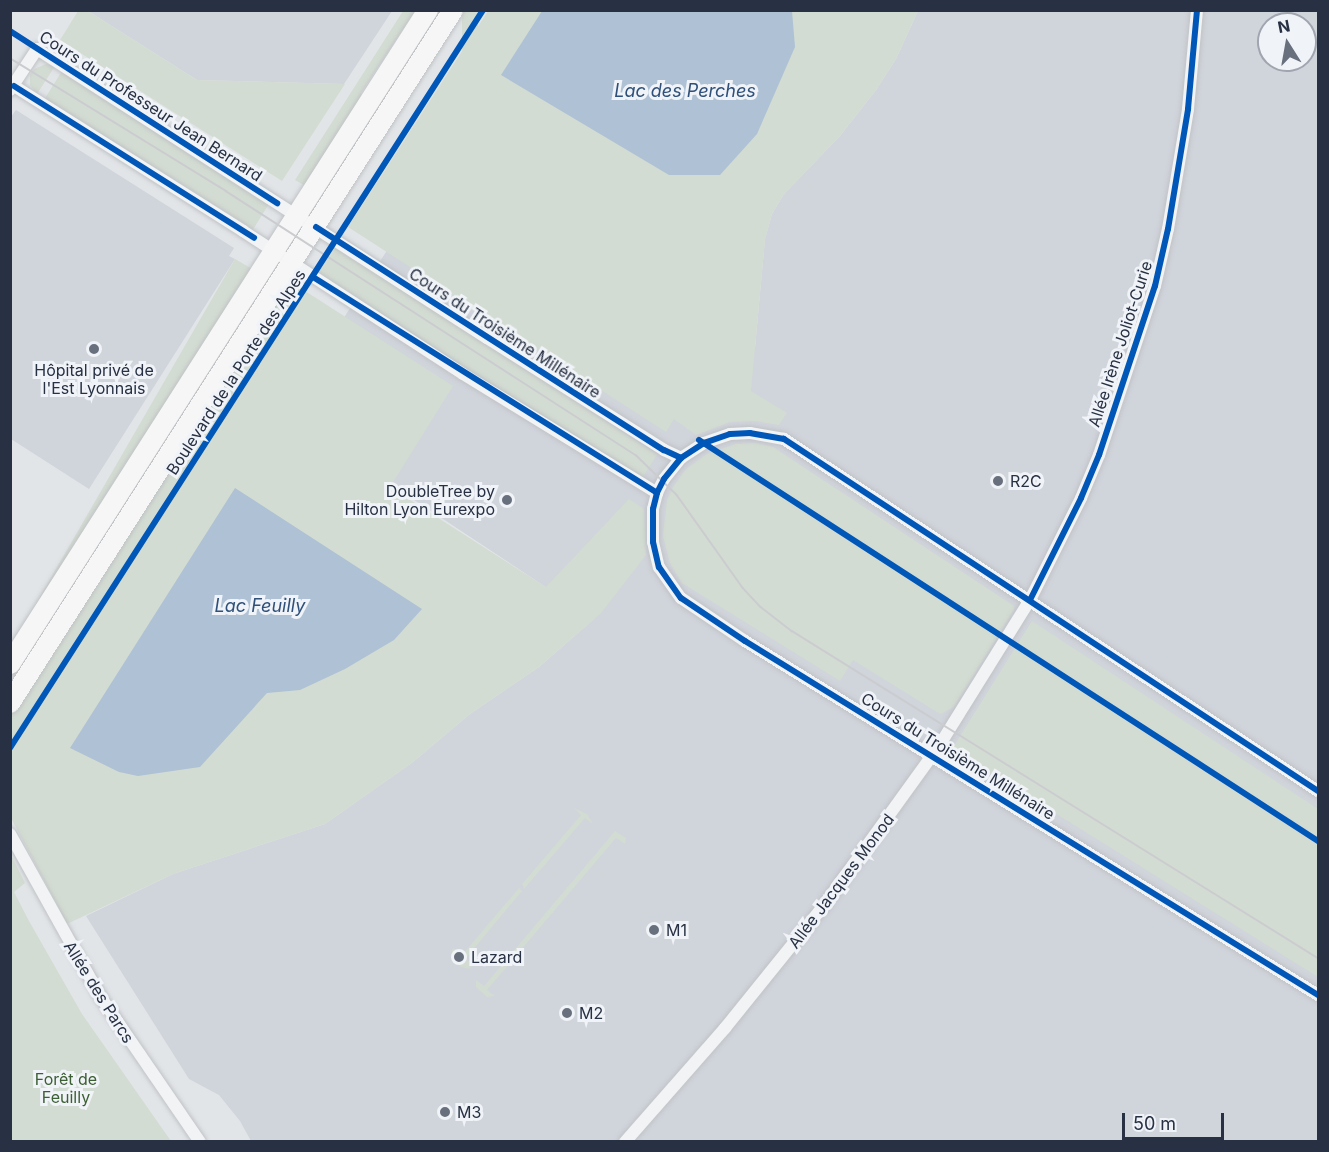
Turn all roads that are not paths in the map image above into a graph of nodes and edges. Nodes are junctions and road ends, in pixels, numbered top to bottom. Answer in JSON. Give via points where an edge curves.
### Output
{"nodes":[{"id":1,"x":428,"y":10,"type":"edge"},
{"id":2,"x":453,"y":10,"type":"edge"},
{"id":3,"x":1197,"y":10,"type":"edge"},
{"id":4,"x":12,"y":88,"type":"edge"},
{"id":5,"x":298,"y":215,"type":"junction"},
{"id":6,"x":316,"y":227,"type":"junction"},
{"id":7,"x":274,"y":253,"type":"junction"},
{"id":8,"x":293,"y":265,"type":"junction"},
{"id":9,"x":681,"y":458,"type":"junction"},
{"id":10,"x":657,"y":494,"type":"junction"},
{"id":11,"x":1030,"y":600,"type":"junction"},
{"id":12,"x":10,"y":664,"type":"edge"},
{"id":13,"x":10,"y":703,"type":"edge"},
{"id":14,"x":932,"y":756,"type":"junction"},
{"id":15,"x":1318,"y":791,"type":"edge"},
{"id":16,"x":10,"y":834,"type":"edge"},
{"id":17,"x":1318,"y":995,"type":"edge"},
{"id":18,"x":200,"y":1142,"type":"edge"},
{"id":19,"x":625,"y":1142,"type":"edge"}],
"edges":[{"from":1,"to":5,"type":"main road","name":"Boulevard de la Porte des Alpes"},
{"from":2,"to":6,"type":"main road","name":"Boulevard de la Porte des Alpes"},
{"from":3,"to":11,"type":"street","name":"Allée Irène Joliot-Curie","via":[[1188,109],[1155,286],[1099,455]]},
{"from":4,"to":5,"type":"street","name":"Cours du Professeur Jean Bernard","via":[[38,49]]},
{"from":4,"to":7,"type":"street"},
{"from":5,"to":6,"type":"street","name":"Cours du Professeur Jean Bernard"},
{"from":5,"to":7,"type":"main road","name":"Boulevard de la Porte des Alpes"},
{"from":6,"to":8,"type":"main road","name":"Boulevard de la Porte des Alpes"},
{"from":6,"to":9,"type":"street","name":"Cours du Troisième Millénaire"},
{"from":7,"to":8,"type":"street"},
{"from":7,"to":12,"type":"main road","name":"Boulevard de la Porte des Alpes"},
{"from":8,"to":10,"type":"street"},
{"from":8,"to":13,"type":"main road","name":"Boulevard de la Porte des Alpes"},
{"from":9,"to":10,"type":"street","name":"Cours du Troisième Millénaire"},
{"from":9,"to":11,"type":"street","name":"Cours du Troisième Millénaire","via":[[704,442],[730,434],[784,439]]},
{"from":10,"to":14,"type":"street","name":"Cours du Troisième Millénaire","via":[[653,542],[659,567],[681,598]]},
{"from":11,"to":14,"type":"street","name":"Allée Jacques Monod"},
{"from":11,"to":15,"type":"street","name":"Cours du Troisième Millénaire"},
{"from":14,"to":17,"type":"street","name":"Cours du Troisième Millénaire"},
{"from":14,"to":19,"type":"street","name":"Allée Jacques Monod","via":[[822,908],[725,1028]]},
{"from":16,"to":18,"type":"street","name":"Allée des Parcs","via":[[102,999]]}]}
